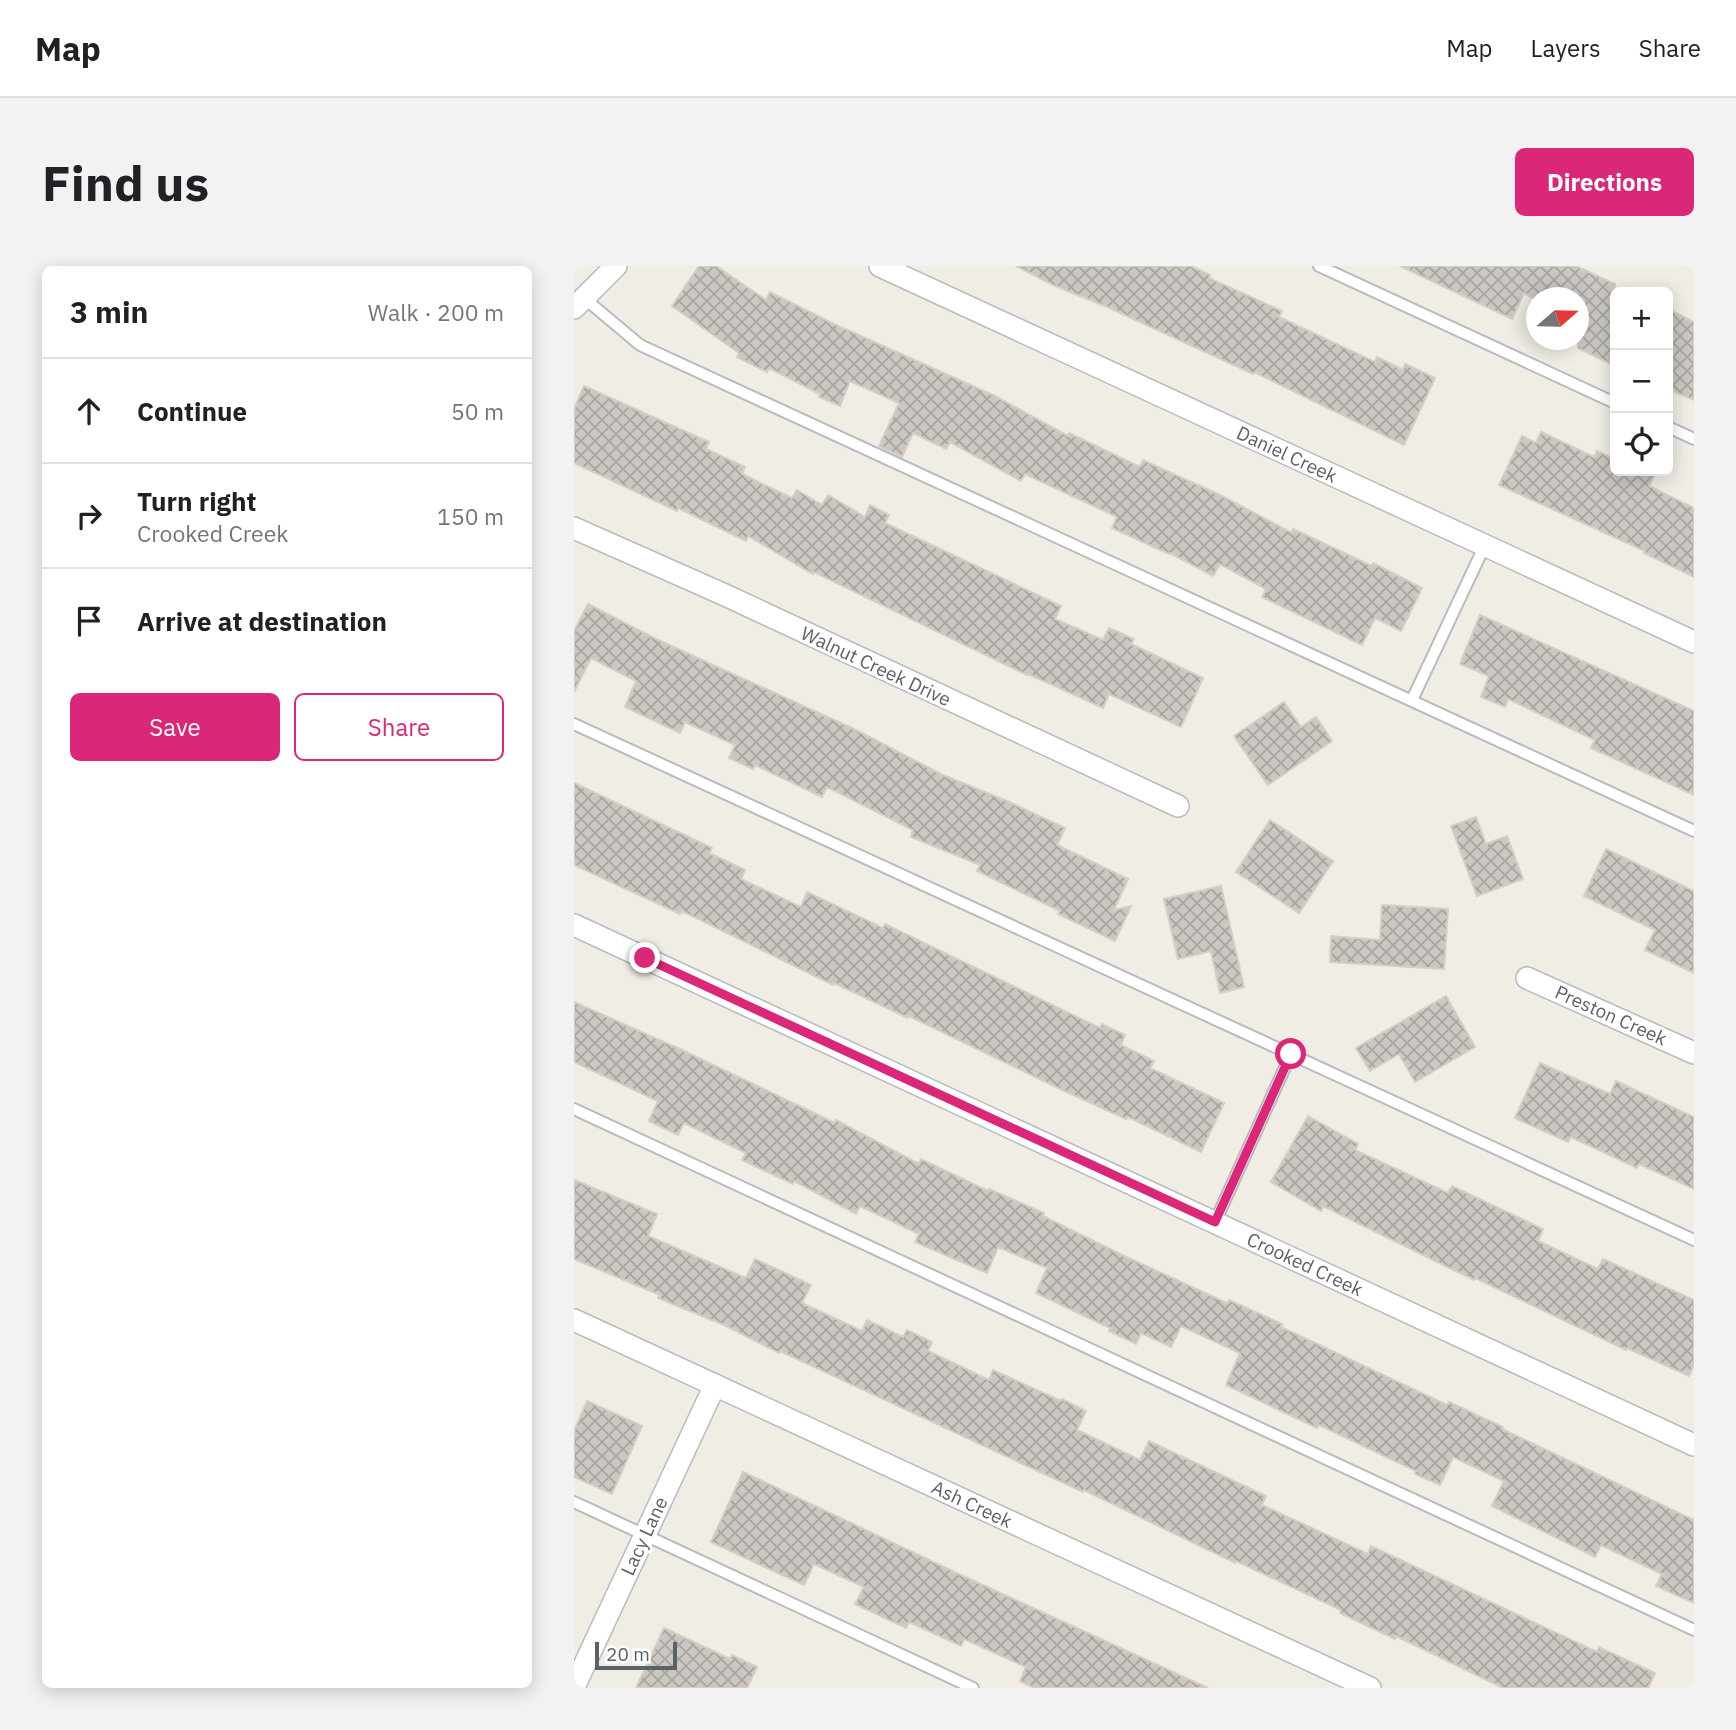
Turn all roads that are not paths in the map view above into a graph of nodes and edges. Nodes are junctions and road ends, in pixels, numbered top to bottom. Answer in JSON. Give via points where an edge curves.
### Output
{"nodes":[{"id":1,"x":617,"y":266,"type":"edge"},
{"id":2,"x":880,"y":266,"type":"edge"},
{"id":3,"x":1319,"y":266,"type":"edge"},
{"id":4,"x":579,"y":303,"type":"edge"},
{"id":5,"x":1610,"y":401,"type":"edge"},
{"id":6,"x":1673,"y":429,"type":"edge"},
{"id":7,"x":1694,"y":439,"type":"edge"},
{"id":8,"x":574,"y":528,"type":"edge"},
{"id":9,"x":1485,"y":545,"type":"junction"},
{"id":10,"x":1694,"y":642,"type":"edge"},
{"id":11,"x":1412,"y":700,"type":"junction"},
{"id":12,"x":574,"y":724,"type":"edge"},
{"id":13,"x":1178,"y":806,"type":"dead end"},
{"id":14,"x":1694,"y":831,"type":"edge"},
{"id":15,"x":574,"y":925,"type":"edge"},
{"id":16,"x":1527,"y":978,"type":"dead end"},
{"id":17,"x":1694,"y":1053,"type":"edge"},
{"id":18,"x":1291,"y":1054,"type":"junction"},
{"id":19,"x":574,"y":1110,"type":"edge"},
{"id":20,"x":1215,"y":1222,"type":"junction"},
{"id":21,"x":1694,"y":1240,"type":"edge"},
{"id":22,"x":574,"y":1320,"type":"edge"},
{"id":23,"x":715,"y":1384,"type":"junction"},
{"id":24,"x":1694,"y":1445,"type":"edge"},
{"id":25,"x":574,"y":1502,"type":"edge"},
{"id":26,"x":646,"y":1534,"type":"junction"},
{"id":27,"x":1694,"y":1630,"type":"edge"},
{"id":28,"x":574,"y":1687,"type":"edge"},
{"id":29,"x":973,"y":1688,"type":"edge"},
{"id":30,"x":1370,"y":1688,"type":"edge"}],
"edges":[{"from":1,"to":4,"type":"street"},
{"from":2,"to":9,"type":"street","name":"Daniel Creek"},
{"from":3,"to":5,"type":"lane"},
{"from":4,"to":11,"type":"lane","via":[[640,345]]},
{"from":6,"to":7,"type":"lane"},
{"from":8,"to":13,"type":"street","name":"Walnut Creek Drive"},
{"from":9,"to":10,"type":"street","name":"Daniel Creek"},
{"from":9,"to":11,"type":"lane"},
{"from":11,"to":14,"type":"lane"},
{"from":12,"to":18,"type":"lane"},
{"from":15,"to":20,"type":"street","name":"Crooked Creek"},
{"from":16,"to":17,"type":"street","name":"Preston Creek"},
{"from":18,"to":20,"type":"lane"},
{"from":18,"to":21,"type":"lane"},
{"from":19,"to":27,"type":"lane"},
{"from":20,"to":24,"type":"street","name":"Crooked Creek"},
{"from":22,"to":23,"type":"street","name":"Ash Creek"},
{"from":23,"to":26,"type":"street","name":"Lacy Lane"},
{"from":23,"to":30,"type":"street","name":"Ash Creek"},
{"from":25,"to":26,"type":"lane"},
{"from":26,"to":28,"type":"street","name":"Lacy Lane"},
{"from":26,"to":29,"type":"lane"}]}
